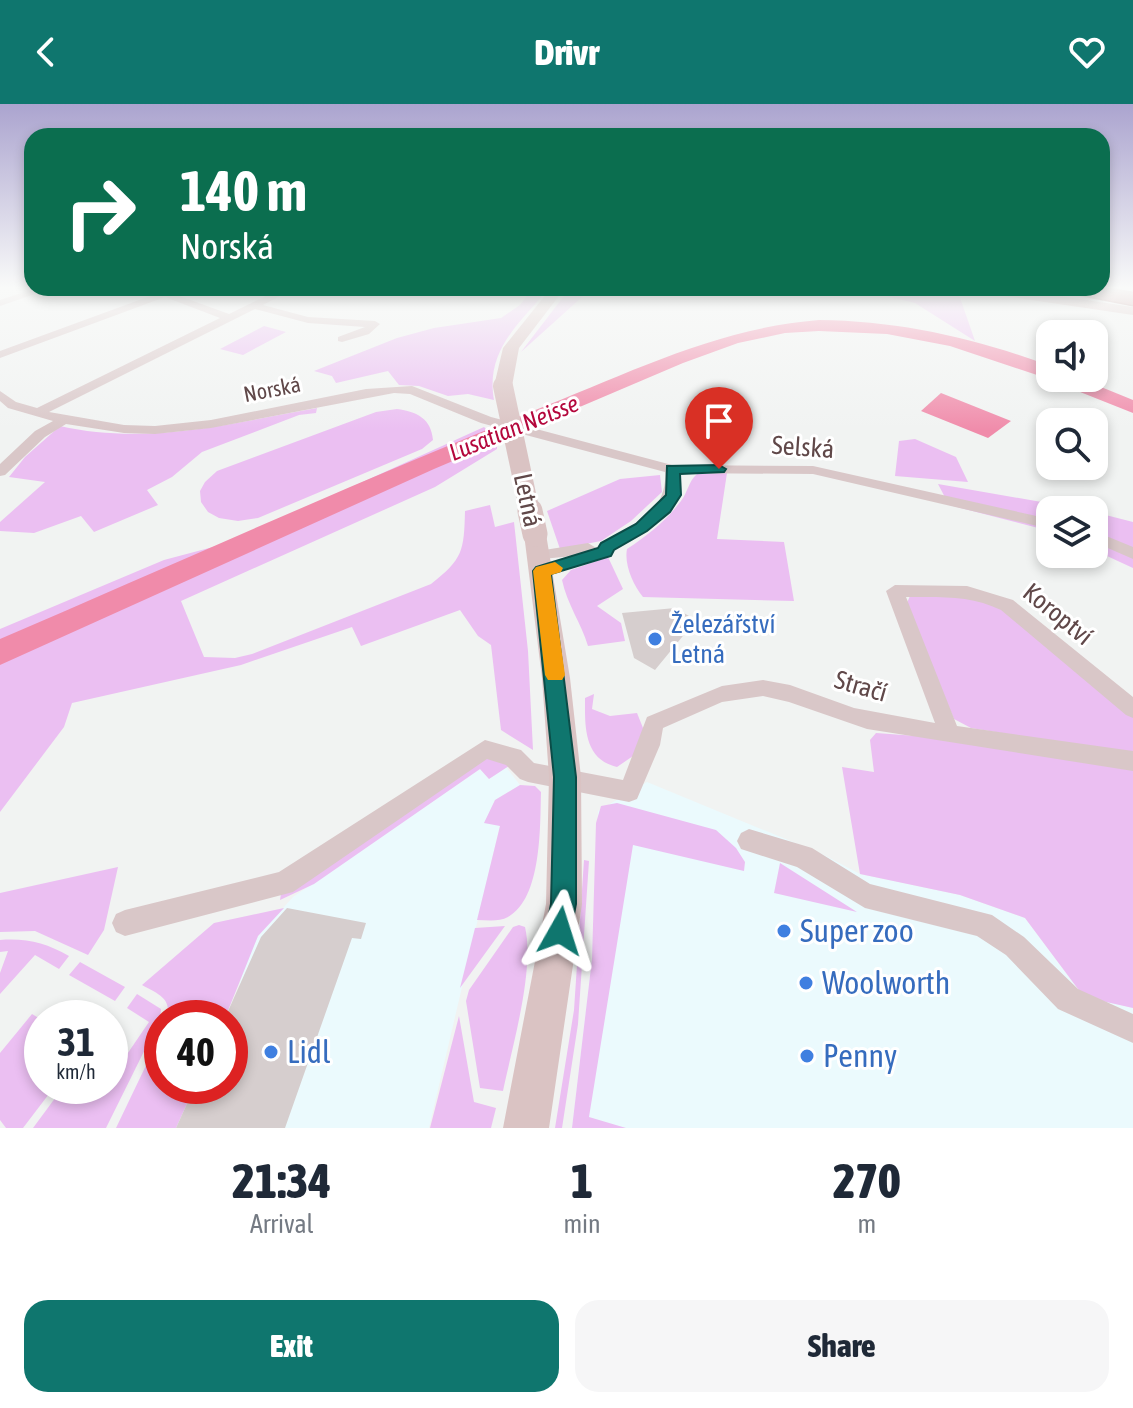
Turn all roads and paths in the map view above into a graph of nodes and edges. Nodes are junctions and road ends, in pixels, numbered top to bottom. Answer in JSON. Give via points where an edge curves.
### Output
{"nodes":[{"id":1,"x":55,"y":335,"type":"edge"},
{"id":2,"x":195,"y":335,"type":"edge"},
{"id":3,"x":356,"y":335,"type":"edge"},
{"id":4,"x":521,"y":335,"type":"edge"},
{"id":5,"x":342,"y":339,"type":"dead end"},
{"id":6,"x":0,"y":355,"type":"edge"},
{"id":7,"x":0,"y":395,"type":"edge"},
{"id":8,"x":37,"y":413,"type":"junction"},
{"id":9,"x":64,"y":420,"type":"junction"},
{"id":10,"x":551,"y":435,"type":"joint"},
{"id":11,"x":18,"y":455,"type":"junction"},
{"id":12,"x":0,"y":456,"type":"edge"},
{"id":13,"x":672,"y":469,"type":"junction"},
{"id":14,"x":0,"y":472,"type":"edge"},
{"id":15,"x":1036,"y":521,"type":"edge"},
{"id":16,"x":1108,"y":542,"type":"edge"},
{"id":17,"x":538,"y":553,"type":"junction"},
{"id":18,"x":1133,"y":553,"type":"edge"},
{"id":19,"x":1133,"y":709,"type":"edge"},
{"id":20,"x":949,"y":732,"type":"junction"},
{"id":21,"x":1133,"y":761,"type":"edge"},
{"id":22,"x":565,"y":777,"type":"junction"},
{"id":23,"x":749,"y":841,"type":"dead end"},
{"id":24,"x":125,"y":923,"type":"dead end"},
{"id":25,"x":1133,"y":1029,"type":"edge"},
{"id":26,"x":526,"y":1128,"type":"edge"}],
"edges":[{"from":1,"to":6,"type":"street"},
{"from":2,"to":8,"type":"street"},
{"from":3,"to":5,"type":"street"},
{"from":4,"to":17,"type":"street","name":"Letná","bridge":true,"via":[[511,348],[503,386]]},
{"from":7,"to":8,"type":"street","name":"Norská"},
{"from":8,"to":9,"type":"street","name":"Norská"},
{"from":9,"to":10,"type":"street","name":"Norská","via":[[124,429],[184,428],[394,389]]},
{"from":9,"to":11,"type":"street"},
{"from":10,"to":13,"type":"street","name":"Selská"},
{"from":11,"to":12,"type":"street"},
{"from":11,"to":14,"type":"street"},
{"from":13,"to":15,"type":"street","name":"Selská","via":[[813,470]]},
{"from":13,"to":17,"type":"street","via":[[674,495],[664,508],[605,552]]},
{"from":16,"to":18,"type":"street"},
{"from":17,"to":22,"type":"street","name":"Letná"},
{"from":19,"to":20,"type":"street","name":"Koroptví","via":[[1007,605],[986,595],[895,591]]},
{"from":20,"to":21,"type":"street","name":"Stračí"},
{"from":20,"to":22,"type":"street","name":"Stračí","via":[[864,720],[761,687],[736,690],[654,723],[629,792]]},
{"from":22,"to":24,"type":"street","via":[[528,772],[513,757],[485,749],[284,883]]},
{"from":22,"to":26,"type":"street","name":"Letná","via":[[564,904]]},
{"from":23,"to":25,"type":"street","via":[[803,857],[865,895],[983,924],[1015,946],[1068,999]]}]}
